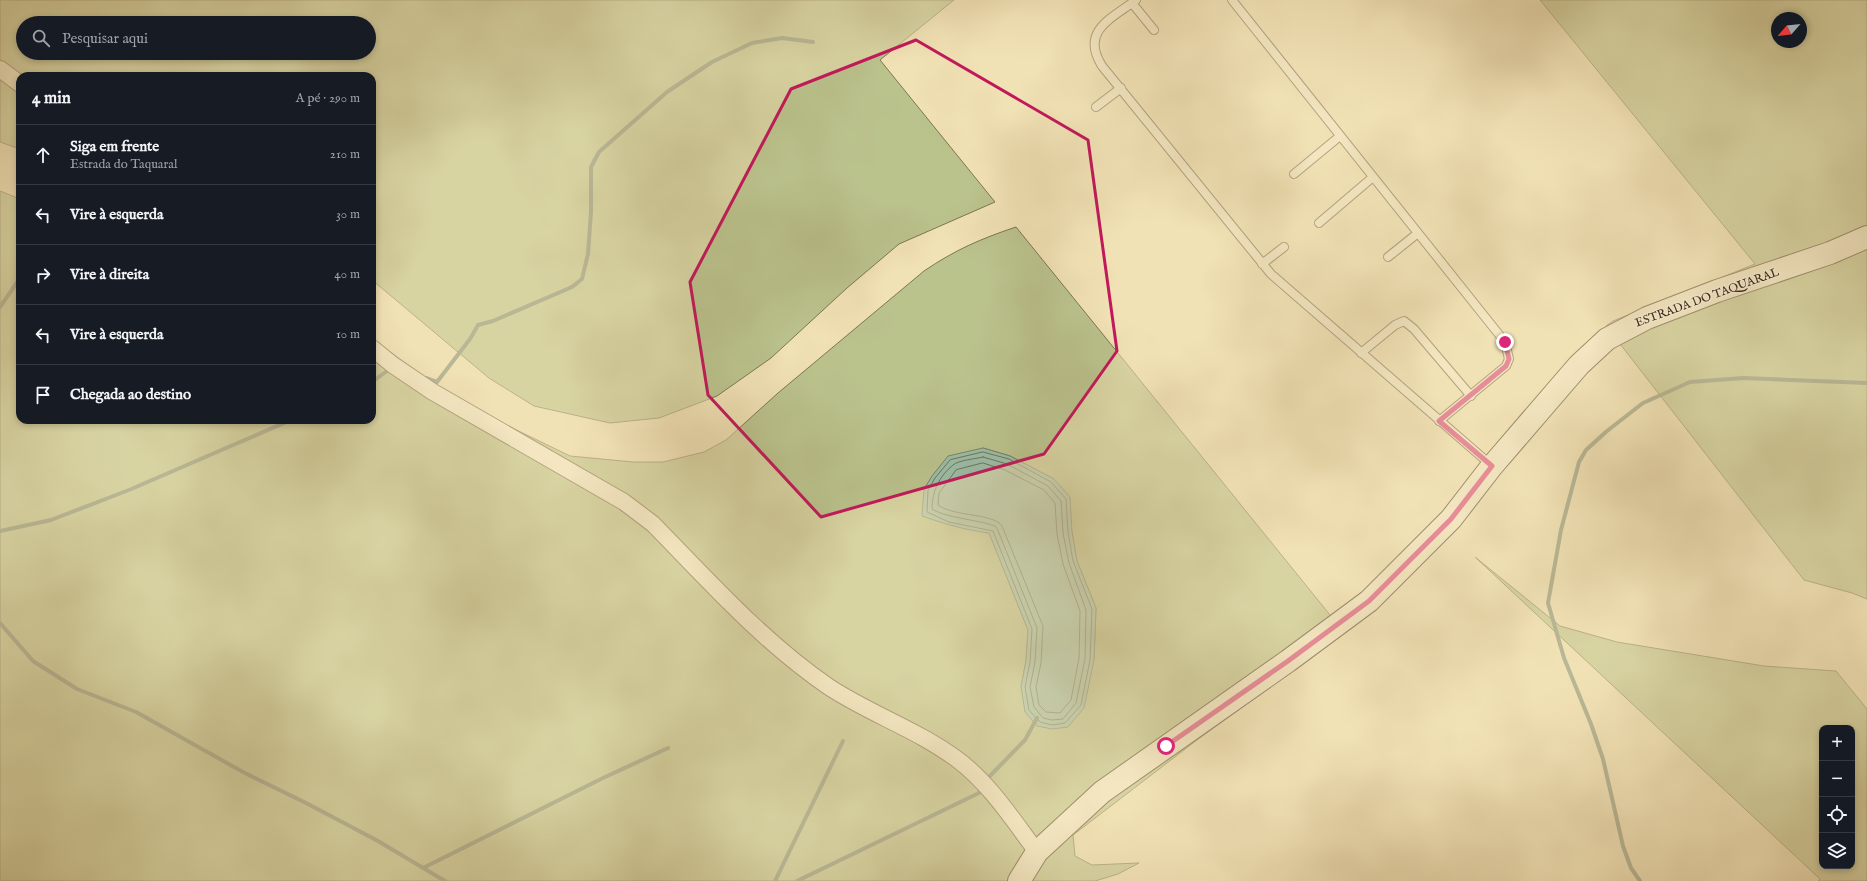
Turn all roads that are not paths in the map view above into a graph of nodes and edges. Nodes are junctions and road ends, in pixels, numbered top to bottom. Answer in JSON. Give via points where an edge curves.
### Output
{"nodes":[{"id":1,"x":1232,"y":0,"type":"edge"},
{"id":2,"x":1134,"y":1,"type":"edge"},
{"id":3,"x":1154,"y":30,"type":"dead end"},
{"id":4,"x":2,"y":71,"type":"edge"},
{"id":5,"x":16,"y":81,"type":"edge"},
{"id":6,"x":1121,"y":88,"type":"junction"},
{"id":7,"x":1096,"y":107,"type":"dead end"},
{"id":8,"x":1340,"y":136,"type":"junction"},
{"id":9,"x":1294,"y":174,"type":"dead end"},
{"id":10,"x":1372,"y":177,"type":"junction"},
{"id":11,"x":1319,"y":224,"type":"dead end"},
{"id":12,"x":1418,"y":233,"type":"junction"},
{"id":13,"x":1867,"y":237,"type":"edge"},
{"id":14,"x":1284,"y":246,"type":"dead end"},
{"id":15,"x":1388,"y":257,"type":"dead end"},
{"id":16,"x":1262,"y":264,"type":"junction"},
{"id":17,"x":376,"y":351,"type":"edge"},
{"id":18,"x":1361,"y":353,"type":"junction"},
{"id":19,"x":1471,"y":396,"type":"junction"},
{"id":20,"x":1439,"y":421,"type":"junction"},
{"id":21,"x":1492,"y":466,"type":"junction"},
{"id":22,"x":1036,"y":852,"type":"junction"},
{"id":23,"x":1019,"y":881,"type":"edge"}],
"edges":[{"from":1,"to":8,"type":"lane"},
{"from":2,"to":3,"type":"lane"},
{"from":2,"to":6,"type":"lane","via":[[1102,26],[1094,39],[1098,59]]},
{"from":4,"to":5,"type":"street"},
{"from":6,"to":7,"type":"lane"},
{"from":6,"to":16,"type":"lane"},
{"from":8,"to":9,"type":"lane"},
{"from":8,"to":10,"type":"lane"},
{"from":10,"to":11,"type":"lane"},
{"from":10,"to":12,"type":"lane"},
{"from":12,"to":15,"type":"lane"},
{"from":12,"to":19,"type":"lane","via":[[1499,333],[1508,350],[1509,359],[1506,366]]},
{"from":13,"to":21,"type":"street","name":"ESTRADA DO TAQUARAL","via":[[1830,253],[1717,291],[1647,318],[1607,339],[1580,365]]},
{"from":14,"to":16,"type":"lane"},
{"from":16,"to":18,"type":"lane"},
{"from":17,"to":22,"type":"street","via":[[433,392],[624,502],[640,514],[731,603],[803,667],[829,687],[958,760],[980,780],[1004,808]]},
{"from":18,"to":19,"type":"lane","via":[[1395,324],[1404,321],[1414,329]]},
{"from":18,"to":20,"type":"lane"},
{"from":19,"to":20,"type":"lane"},
{"from":20,"to":21,"type":"lane"},
{"from":21,"to":22,"type":"street","name":"ESTRADA DO TAQUARAL","via":[[1451,519],[1369,601],[1102,792]]},
{"from":22,"to":23,"type":"street","name":"ESTRADA DO TAQUARAL"}]}
